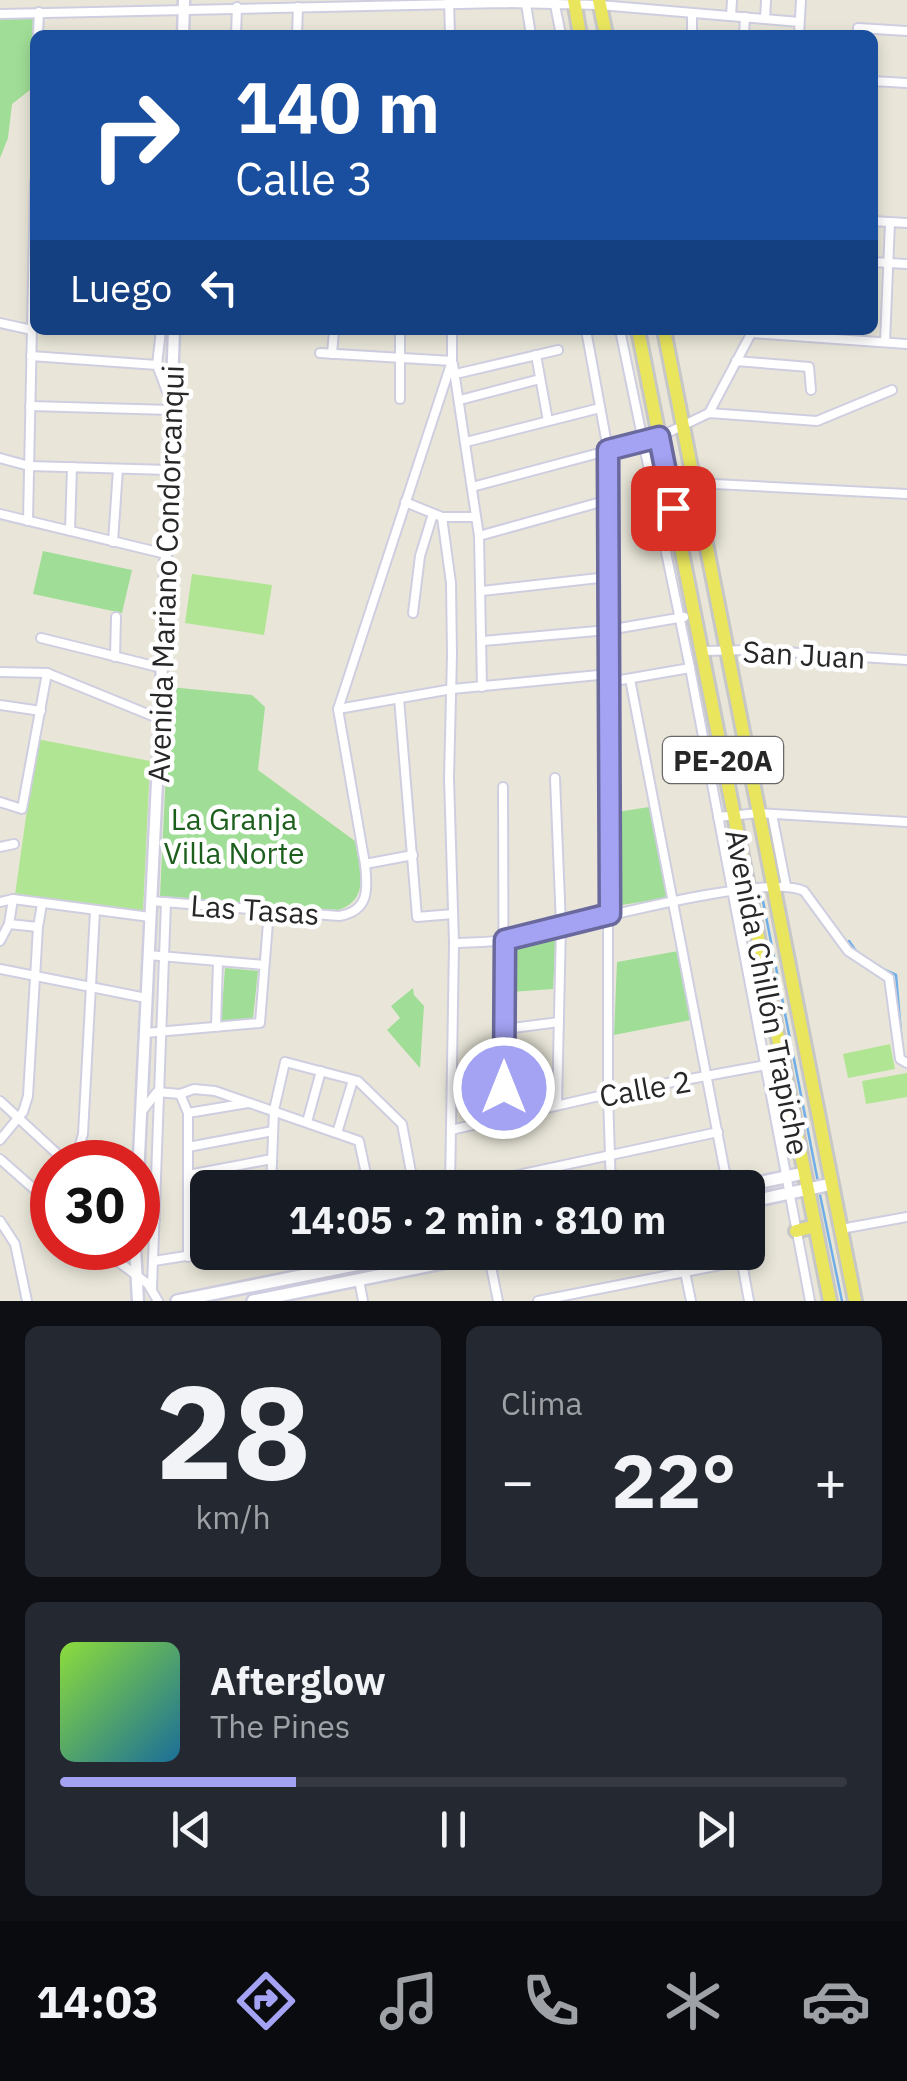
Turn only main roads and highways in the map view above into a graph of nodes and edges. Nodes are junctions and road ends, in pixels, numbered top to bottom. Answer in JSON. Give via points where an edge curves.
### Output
{"nodes":[{"id":1,"x":574,"y":2,"type":"edge"},
{"id":2,"x":600,"y":2,"type":"edge"},
{"id":3,"x":579,"y":30,"type":"edge"},
{"id":4,"x":605,"y":30,"type":"edge"},
{"id":5,"x":639,"y":335,"type":"edge"},
{"id":6,"x":665,"y":335,"type":"edge"},
{"id":7,"x":734,"y":689,"type":"junction"},
{"id":8,"x":710,"y":694,"type":"junction"},
{"id":9,"x":784,"y":943,"type":"junction"},
{"id":10,"x":760,"y":948,"type":"junction"},
{"id":11,"x":796,"y":1001,"type":"junction"},
{"id":12,"x":771,"y":1006,"type":"junction"},
{"id":13,"x":804,"y":1174,"type":"junction"},
{"id":14,"x":765,"y":1181,"type":"edge"},
{"id":15,"x":832,"y":1184,"type":"junction"},
{"id":16,"x":807,"y":1190,"type":"junction"},
{"id":17,"x":765,"y":1199,"type":"edge"},
{"id":18,"x":815,"y":1226,"type":"junction"},
{"id":19,"x":796,"y":1230,"type":"road end"},
{"id":20,"x":320,"y":1270,"type":"edge"},
{"id":21,"x":408,"y":1270,"type":"edge"},
{"id":22,"x":322,"y":1294,"type":"edge"},
{"id":23,"x":177,"y":1301,"type":"edge"},
{"id":24,"x":254,"y":1301,"type":"edge"},
{"id":25,"x":830,"y":1301,"type":"edge"},
{"id":26,"x":856,"y":1301,"type":"edge"}],
"edges":[{"from":1,"to":3,"type":"main road"},
{"from":2,"to":4,"type":"main road"},
{"from":5,"to":8,"type":"main road","name":"Avenida Chillón Trapiche","number":"PE-20A","via":[[687,616]]},
{"from":6,"to":7,"type":"main road","name":"Avenida Chillón Trapiche","number":"PE-20A"},
{"from":7,"to":8,"type":"main road"},
{"from":7,"to":9,"type":"main road","name":"Avenida Chillón Trapiche","number":"PE-20A","via":[[766,814]]},
{"from":8,"to":10,"type":"main road","name":"Avenida Chillón Trapiche","number":"PE-20A"},
{"from":9,"to":10,"type":"main road"},
{"from":9,"to":11,"type":"main road","name":"Avenida Chillón Trapiche","number":"PE-20A"},
{"from":10,"to":12,"type":"main road","name":"Avenida Chillón Trapiche","number":"PE-20A"},
{"from":11,"to":12,"type":"main road"},
{"from":11,"to":15,"type":"main road","name":"Avenida Chillón Trapiche","number":"PE-20A"},
{"from":12,"to":13,"type":"main road","name":"Avenida Chillón Trapiche","number":"PE-20A"},
{"from":13,"to":14,"type":"main road"},
{"from":13,"to":16,"type":"main road","name":"Avenida Chillón Trapiche","number":"PE-20A"},
{"from":15,"to":16,"type":"main road"},
{"from":15,"to":26,"type":"main road","name":"Avenida Chillón Trapiche","number":"PE-20A"},
{"from":16,"to":17,"type":"main road"},
{"from":16,"to":18,"type":"main road","name":"Avenida Chillón Trapiche","number":"PE-20A"},
{"from":18,"to":19,"type":"main road"},
{"from":18,"to":25,"type":"main road","name":"Avenida Chillón Trapiche","number":"PE-20A"},
{"from":20,"to":23,"type":"main road"},
{"from":21,"to":22,"type":"main road"},
{"from":22,"to":24,"type":"main road"}]}
